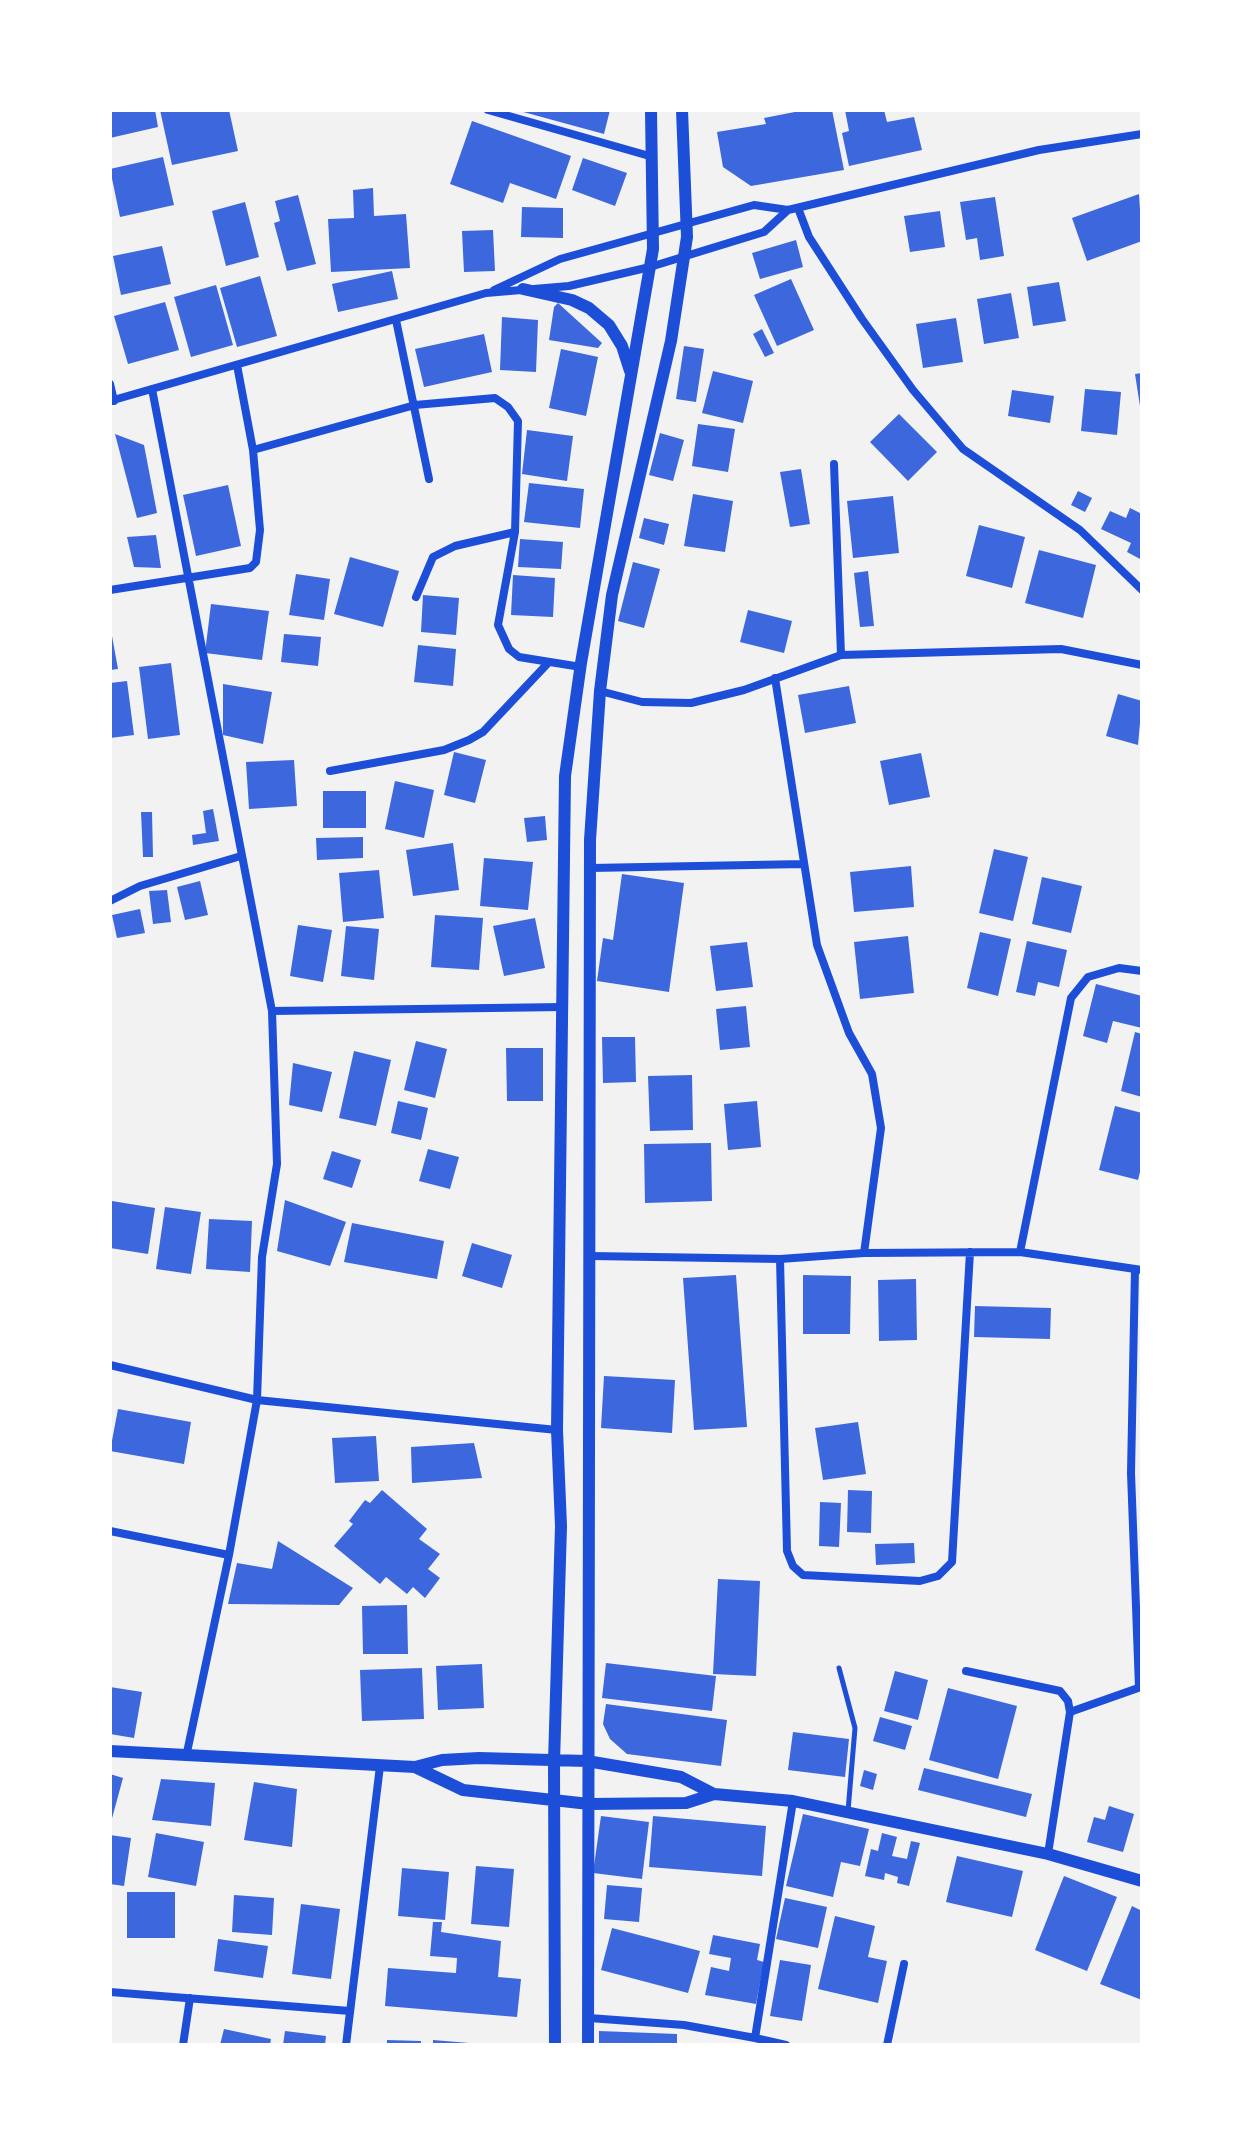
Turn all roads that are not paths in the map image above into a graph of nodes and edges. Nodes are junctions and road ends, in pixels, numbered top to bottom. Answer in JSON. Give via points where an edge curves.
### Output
{"nodes":[{"id":1,"x":488,"y":110,"type":"edge"},
{"id":2,"x":651,"y":110,"type":"edge"},
{"id":3,"x":682,"y":110,"type":"edge"},
{"id":4,"x":1142,"y":134,"type":"edge"},
{"id":5,"x":653,"y":157,"type":"junction"},
{"id":6,"x":798,"y":208,"type":"junction"},
{"id":7,"x":788,"y":210,"type":"junction"},
{"id":8,"x":687,"y":224,"type":"junction"},
{"id":9,"x":654,"y":235,"type":"junction"},
{"id":10,"x":683,"y":256,"type":"junction"},
{"id":11,"x":650,"y":267,"type":"junction"},
{"id":12,"x":523,"y":289,"type":"junction"},
{"id":13,"x":486,"y":293,"type":"junction"},
{"id":14,"x":396,"y":320,"type":"junction"},
{"id":15,"x":237,"y":365,"type":"junction"},
{"id":16,"x":631,"y":374,"type":"junction"},
{"id":17,"x":110,"y":384,"type":"edge"},
{"id":18,"x":152,"y":389,"type":"junction"},
{"id":19,"x":112,"y":401,"type":"edge"},
{"id":20,"x":415,"y":405,"type":"junction"},
{"id":21,"x":253,"y":450,"type":"junction"},
{"id":22,"x":834,"y":464,"type":"dead end"},
{"id":23,"x":429,"y":479,"type":"dead end"},
{"id":24,"x":515,"y":532,"type":"junction"},
{"id":25,"x":186,"y":579,"type":"junction"},
{"id":26,"x":110,"y":590,"type":"edge"},
{"id":27,"x":1142,"y":590,"type":"edge"},
{"id":28,"x":416,"y":597,"type":"dead end"},
{"id":29,"x":841,"y":655,"type":"junction"},
{"id":30,"x":549,"y":662,"type":"junction"},
{"id":31,"x":1142,"y":665,"type":"edge"},
{"id":32,"x":581,"y":667,"type":"junction"},
{"id":33,"x":775,"y":678,"type":"junction"},
{"id":34,"x":600,"y":691,"type":"junction"},
{"id":35,"x":330,"y":771,"type":"dead end"},
{"id":36,"x":241,"y":856,"type":"junction"},
{"id":37,"x":804,"y":864,"type":"junction"},
{"id":38,"x":591,"y":868,"type":"junction"},
{"id":39,"x":110,"y":901,"type":"edge"},
{"id":40,"x":1142,"y":971,"type":"edge"},
{"id":41,"x":563,"y":1007,"type":"junction"},
{"id":42,"x":272,"y":1011,"type":"junction"},
{"id":43,"x":970,"y":1252,"type":"junction"},
{"id":44,"x":1020,"y":1252,"type":"junction"},
{"id":45,"x":864,"y":1253,"type":"junction"},
{"id":46,"x":591,"y":1256,"type":"junction"},
{"id":47,"x":780,"y":1259,"type":"junction"},
{"id":48,"x":1139,"y":1270,"type":"edge"},
{"id":49,"x":110,"y":1365,"type":"edge"},
{"id":50,"x":257,"y":1400,"type":"junction"},
{"id":51,"x":557,"y":1430,"type":"junction"},
{"id":52,"x":110,"y":1531,"type":"edge"},
{"id":53,"x":229,"y":1555,"type":"junction"},
{"id":54,"x":839,"y":1668,"type":"dead end"},
{"id":55,"x":966,"y":1671,"type":"dead end"},
{"id":56,"x":1141,"y":1687,"type":"edge"},
{"id":57,"x":1070,"y":1712,"type":"junction"},
{"id":58,"x":110,"y":1751,"type":"edge"},
{"id":59,"x":186,"y":1757,"type":"junction"},
{"id":60,"x":587,"y":1761,"type":"junction"},
{"id":61,"x":554,"y":1762,"type":"junction"},
{"id":62,"x":380,"y":1766,"type":"junction"},
{"id":63,"x":415,"y":1767,"type":"junction"},
{"id":64,"x":714,"y":1794,"type":"junction"},
{"id":65,"x":554,"y":1801,"type":"junction"},
{"id":66,"x":793,"y":1801,"type":"junction"},
{"id":67,"x":589,"y":1804,"type":"junction"},
{"id":68,"x":848,"y":1812,"type":"junction"},
{"id":69,"x":1048,"y":1854,"type":"junction"},
{"id":70,"x":1142,"y":1881,"type":"edge"},
{"id":71,"x":904,"y":1964,"type":"dead end"},
{"id":72,"x":110,"y":1992,"type":"edge"},
{"id":73,"x":190,"y":1998,"type":"junction"},
{"id":74,"x":350,"y":2011,"type":"junction"},
{"id":75,"x":589,"y":2018,"type":"junction"},
{"id":76,"x":755,"y":2038,"type":"junction"},
{"id":77,"x":183,"y":2045,"type":"edge"},
{"id":78,"x":346,"y":2045,"type":"edge"},
{"id":79,"x":555,"y":2045,"type":"edge"},
{"id":80,"x":588,"y":2045,"type":"edge"},
{"id":81,"x":786,"y":2045,"type":"edge"},
{"id":82,"x":887,"y":2045,"type":"edge"}],
"edges":[{"from":1,"to":5,"type":"street"},
{"from":2,"to":5,"type":"street"},
{"from":3,"to":8,"type":"street"},
{"from":4,"to":6,"type":"street","via":[[1039,150]]},
{"from":5,"to":9,"type":"street"},
{"from":6,"to":7,"type":"street"},
{"from":6,"to":27,"type":"street","via":[[809,237],[862,319],[963,449],[1080,530]]},
{"from":7,"to":8,"type":"street","via":[[754,205]]},
{"from":7,"to":10,"type":"street","via":[[764,232]]},
{"from":8,"to":9,"type":"street"},
{"from":8,"to":10,"type":"street"},
{"from":9,"to":11,"type":"street"},
{"from":9,"to":13,"type":"street","via":[[560,259]]},
{"from":10,"to":11,"type":"street"},
{"from":10,"to":34,"type":"street","via":[[671,341],[612,595]]},
{"from":11,"to":12,"type":"street","via":[[569,286]]},
{"from":11,"to":16,"type":"street"},
{"from":12,"to":13,"type":"street"},
{"from":12,"to":16,"type":"street","via":[[589,308],[609,325]]},
{"from":13,"to":14,"type":"street"},
{"from":14,"to":15,"type":"street"},
{"from":14,"to":20,"type":"street"},
{"from":15,"to":18,"type":"street"},
{"from":15,"to":21,"type":"street"},
{"from":16,"to":32,"type":"street"},
{"from":17,"to":19,"type":"street"},
{"from":18,"to":19,"type":"street"},
{"from":18,"to":25,"type":"street"},
{"from":20,"to":21,"type":"street"},
{"from":20,"to":23,"type":"street"},
{"from":20,"to":24,"type":"street","via":[[495,398],[508,407],[518,421]]},
{"from":21,"to":25,"type":"street","via":[[260,530],[256,562],[250,568]]},
{"from":22,"to":29,"type":"street"},
{"from":24,"to":28,"type":"street","via":[[455,546],[433,557]]},
{"from":24,"to":30,"type":"street","via":[[498,625],[519,657]]},
{"from":25,"to":26,"type":"street"},
{"from":25,"to":36,"type":"street"},
{"from":29,"to":31,"type":"street","via":[[1061,649]]},
{"from":29,"to":33,"type":"street"},
{"from":30,"to":32,"type":"street"},
{"from":30,"to":35,"type":"street","via":[[483,732],[469,740],[444,750]]},
{"from":32,"to":41,"type":"street","via":[[565,776]]},
{"from":33,"to":34,"type":"street","via":[[691,703],[642,702]]},
{"from":33,"to":37,"type":"street"},
{"from":34,"to":38,"type":"street"},
{"from":36,"to":39,"type":"street","via":[[140,886]]},
{"from":36,"to":42,"type":"street"},
{"from":37,"to":38,"type":"street"},
{"from":37,"to":45,"type":"street","via":[[817,945],[849,1033],[872,1074],[881,1128]]},
{"from":38,"to":46,"type":"street"},
{"from":40,"to":44,"type":"street","via":[[1119,968],[1088,977],[1071,998]]},
{"from":41,"to":42,"type":"street"},
{"from":41,"to":51,"type":"street"},
{"from":42,"to":50,"type":"street","via":[[277,1164],[262,1257]]},
{"from":43,"to":44,"type":"street"},
{"from":43,"to":45,"type":"street"},
{"from":43,"to":47,"type":"street","via":[[952,1562],[938,1576],[920,1581],[803,1575],[793,1566],[787,1551]]},
{"from":44,"to":48,"type":"street"},
{"from":45,"to":47,"type":"street"},
{"from":46,"to":47,"type":"street"},
{"from":46,"to":60,"type":"street"},
{"from":48,"to":56,"type":"street","via":[[1131,1473]]},
{"from":49,"to":50,"type":"street"},
{"from":50,"to":51,"type":"street"},
{"from":50,"to":53,"type":"street"},
{"from":51,"to":61,"type":"street","via":[[561,1526]]},
{"from":52,"to":53,"type":"street"},
{"from":53,"to":59,"type":"street"},
{"from":54,"to":68,"type":"lane","via":[[855,1728]]},
{"from":55,"to":57,"type":"street","via":[[1060,1691]]},
{"from":56,"to":57,"type":"street"},
{"from":57,"to":69,"type":"street"},
{"from":58,"to":59,"type":"street"},
{"from":59,"to":62,"type":"street"},
{"from":60,"to":61,"type":"street"},
{"from":60,"to":64,"type":"street","via":[[681,1777]]},
{"from":60,"to":67,"type":"street"},
{"from":61,"to":63,"type":"street","via":[[479,1758]]},
{"from":61,"to":65,"type":"street"},
{"from":62,"to":63,"type":"street"},
{"from":62,"to":74,"type":"street"},
{"from":63,"to":65,"type":"street","via":[[463,1790]]},
{"from":64,"to":66,"type":"street"},
{"from":64,"to":67,"type":"street","via":[[686,1803]]},
{"from":65,"to":67,"type":"street"},
{"from":65,"to":79,"type":"street"},
{"from":66,"to":68,"type":"street"},
{"from":66,"to":76,"type":"street"},
{"from":67,"to":75,"type":"street"},
{"from":68,"to":69,"type":"street"},
{"from":69,"to":70,"type":"street"},
{"from":71,"to":82,"type":"street"},
{"from":72,"to":73,"type":"street"},
{"from":73,"to":74,"type":"street"},
{"from":73,"to":77,"type":"street"},
{"from":74,"to":78,"type":"street"},
{"from":75,"to":76,"type":"street","via":[[684,2025]]},
{"from":75,"to":80,"type":"street"},
{"from":76,"to":81,"type":"street"}]}
